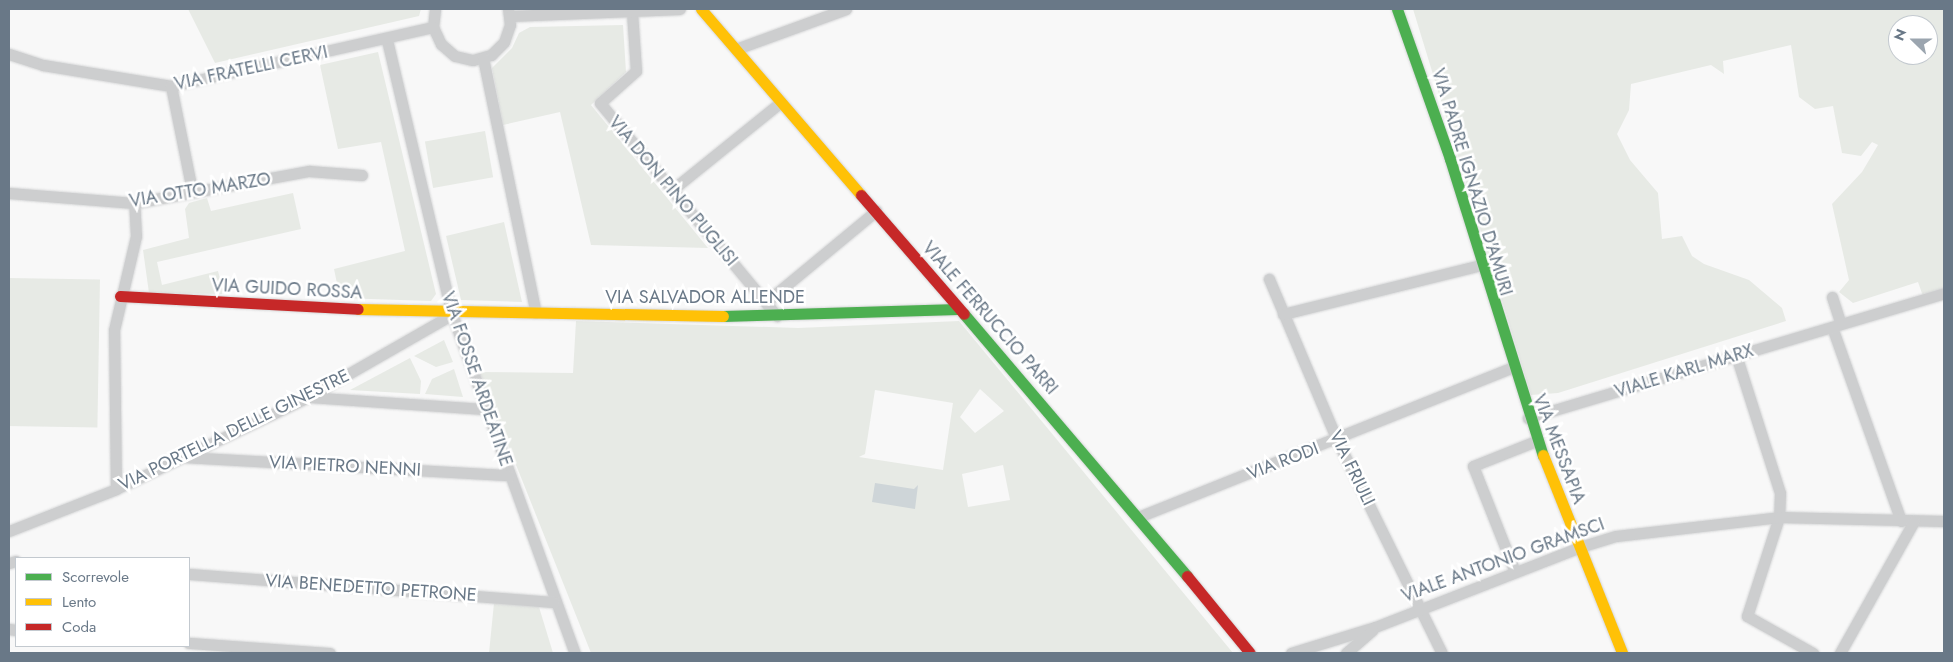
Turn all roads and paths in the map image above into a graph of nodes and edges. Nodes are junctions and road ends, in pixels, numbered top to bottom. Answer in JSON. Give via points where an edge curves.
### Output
{"nodes":[{"id":1,"x":435,"y":9,"type":"edge"},
{"id":2,"x":680,"y":9,"type":"edge"},
{"id":3,"x":701,"y":9,"type":"edge"},
{"id":4,"x":846,"y":9,"type":"edge"},
{"id":5,"x":1397,"y":9,"type":"edge"},
{"id":6,"x":509,"y":12,"type":"edge"},
{"id":7,"x":632,"y":12,"type":"junction"},
{"id":8,"x":433,"y":26,"type":"junction"},
{"id":9,"x":387,"y":40,"type":"junction"},
{"id":10,"x":736,"y":49,"type":"junction"},
{"id":11,"x":9,"y":54,"type":"edge"},
{"id":12,"x":483,"y":58,"type":"junction"},
{"id":13,"x":171,"y":86,"type":"junction"},
{"id":14,"x":781,"y":102,"type":"junction"},
{"id":15,"x":362,"y":175,"type":"dead end"},
{"id":16,"x":192,"y":190,"type":"junction"},
{"id":17,"x":672,"y":190,"type":"junction"},
{"id":18,"x":9,"y":193,"type":"edge"},
{"id":19,"x":134,"y":203,"type":"junction"},
{"id":20,"x":876,"y":211,"type":"junction"},
{"id":21,"x":1481,"y":266,"type":"junction"},
{"id":22,"x":1269,"y":279,"type":"dead end"},
{"id":23,"x":120,"y":296,"type":"junction"},
{"id":24,"x":1832,"y":297,"type":"dead end"},
{"id":25,"x":1943,"y":297,"type":"edge"},
{"id":26,"x":766,"y":302,"type":"junction"},
{"id":27,"x":958,"y":309,"type":"junction"},
{"id":28,"x":536,"y":313,"type":"junction"},
{"id":29,"x":452,"y":314,"type":"junction"},
{"id":30,"x":1283,"y":314,"type":"junction"},
{"id":31,"x":777,"y":316,"type":"junction"},
{"id":32,"x":1836,"y":325,"type":"junction"},
{"id":33,"x":1736,"y":355,"type":"junction"},
{"id":34,"x":1510,"y":368,"type":"junction"},
{"id":35,"x":308,"y":397,"type":"junction"},
{"id":36,"x":486,"y":409,"type":"junction"},
{"id":37,"x":1528,"y":418,"type":"junction"},
{"id":38,"x":1337,"y":440,"type":"junction"},
{"id":39,"x":1536,"y":441,"type":"junction"},
{"id":40,"x":182,"y":457,"type":"junction"},
{"id":41,"x":509,"y":475,"type":"junction"},
{"id":42,"x":116,"y":489,"type":"junction"},
{"id":43,"x":1138,"y":517,"type":"junction"},
{"id":44,"x":1779,"y":517,"type":"junction"},
{"id":45,"x":1901,"y":521,"type":"junction"},
{"id":46,"x":1914,"y":521,"type":"junction"},
{"id":47,"x":1944,"y":522,"type":"edge"},
{"id":48,"x":9,"y":531,"type":"edge"},
{"id":49,"x":1580,"y":547,"type":"junction"},
{"id":50,"x":1515,"y":572,"type":"junction"},
{"id":51,"x":190,"y":574,"type":"edge"},
{"id":52,"x":554,"y":602,"type":"junction"},
{"id":53,"x":1420,"y":608,"type":"junction"},
{"id":54,"x":562,"y":626,"type":"junction"},
{"id":55,"x":1375,"y":627,"type":"junction"},
{"id":56,"x":190,"y":643,"type":"edge"},
{"id":57,"x":330,"y":653,"type":"edge"},
{"id":58,"x":566,"y":653,"type":"edge"},
{"id":59,"x":575,"y":653,"type":"edge"},
{"id":60,"x":1250,"y":653,"type":"edge"},
{"id":61,"x":1291,"y":653,"type":"edge"},
{"id":62,"x":1346,"y":653,"type":"edge"},
{"id":63,"x":1442,"y":653,"type":"edge"},
{"id":64,"x":1622,"y":653,"type":"edge"},
{"id":65,"x":1813,"y":653,"type":"edge"},
{"id":66,"x":1840,"y":653,"type":"edge"}],
"edges":[{"from":1,"to":8,"type":"street"},
{"from":2,"to":7,"type":"street"},
{"from":3,"to":10,"type":"street","name":"VIALE FERRUCCIO PARRI"},
{"from":4,"to":10,"type":"street"},
{"from":5,"to":21,"type":"street","name":"VIA PADRE IGNAZIO D'AMURI"},
{"from":6,"to":7,"type":"street"},
{"from":6,"to":12,"type":"street","via":[[504,42]]},
{"from":7,"to":17,"type":"street","name":"VIA DON PINO PUGLISI","via":[[636,71],[600,103]]},
{"from":8,"to":9,"type":"street","name":"VIA FRATELLI CERVI"},
{"from":8,"to":12,"type":"street","via":[[440,44],[455,56]]},
{"from":9,"to":13,"type":"street","name":"VIA FRATELLI CERVI"},
{"from":9,"to":29,"type":"street","name":"VIA FOSSE ARDEATINE"},
{"from":10,"to":14,"type":"street","name":"VIALE FERRUCCIO PARRI"},
{"from":11,"to":13,"type":"street","name":"VIA FRATELLI CERVI","via":[[43,65]]},
{"from":12,"to":28,"type":"street"},
{"from":13,"to":16,"type":"street"},
{"from":14,"to":17,"type":"street"},
{"from":14,"to":20,"type":"street","name":"VIALE FERRUCCIO PARRI"},
{"from":15,"to":16,"type":"street","name":"VIA OTTO MARZO","via":[[309,171]]},
{"from":16,"to":19,"type":"street","name":"VIA OTTO MARZO"},
{"from":17,"to":26,"type":"street","name":"VIA DON PINO PUGLISI"},
{"from":18,"to":19,"type":"street","name":"VIA OTTO MARZO"},
{"from":19,"to":23,"type":"street","via":[[136,236]]},
{"from":20,"to":26,"type":"street"},
{"from":20,"to":27,"type":"street","name":"VIALE FERRUCCIO PARRI"},
{"from":21,"to":30,"type":"street"},
{"from":21,"to":34,"type":"street","name":"VIA PADRE IGNAZIO D'AMURI"},
{"from":22,"to":30,"type":"street","name":"VIA FRIULI"},
{"from":23,"to":29,"type":"street","name":"VIA GUIDO ROSSA"},
{"from":23,"to":42,"type":"street","via":[[114,330]]},
{"from":24,"to":32,"type":"street"},
{"from":25,"to":32,"type":"street","name":"VIALE KARL MARX"},
{"from":26,"to":31,"type":"street","name":"VIA DON PINO PUGLISI"},
{"from":27,"to":31,"type":"street","name":"VIA SALVADOR ALLENDE"},
{"from":27,"to":43,"type":"street","name":"VIALE FERRUCCIO PARRI"},
{"from":28,"to":29,"type":"street","name":"VIA SALVADOR ALLENDE"},
{"from":28,"to":31,"type":"street","name":"VIA SALVADOR ALLENDE"},
{"from":29,"to":35,"type":"street","name":"VIA PORTELLA DELLE GINESTRE"},
{"from":29,"to":36,"type":"street","name":"VIA FOSSE ARDEATINE"},
{"from":30,"to":38,"type":"street","name":"VIA FRIULI"},
{"from":32,"to":33,"type":"street","name":"VIALE KARL MARX"},
{"from":32,"to":45,"type":"street"},
{"from":33,"to":37,"type":"street","name":"VIALE KARL MARX"},
{"from":33,"to":44,"type":"street","via":[[1780,493]]},
{"from":34,"to":37,"type":"street","name":"VIA MESSAPIA"},
{"from":34,"to":38,"type":"street","name":"VIA RODI"},
{"from":35,"to":36,"type":"street"},
{"from":35,"to":40,"type":"street","name":"VIA PORTELLA DELLE GINESTRE"},
{"from":36,"to":41,"type":"street","name":"VIA FOSSE ARDEATINE"},
{"from":37,"to":39,"type":"street","name":"VIA MESSAPIA"},
{"from":38,"to":43,"type":"street","name":"VIA RODI"},
{"from":38,"to":53,"type":"street","name":"VIA FRIULI"},
{"from":39,"to":49,"type":"street","name":"VIA MESSAPIA"},
{"from":39,"to":50,"type":"street","via":[[1473,466]]},
{"from":40,"to":41,"type":"street","name":"VIA PIETRO NENNI"},
{"from":40,"to":42,"type":"street","name":"VIA PORTELLA DELLE GINESTRE"},
{"from":41,"to":52,"type":"street","name":"VIA FOSSE ARDEATINE"},
{"from":42,"to":48,"type":"street","name":"VIA PORTELLA DELLE GINESTRE"},
{"from":43,"to":60,"type":"street","name":"VIALE FERRUCCIO PARRI"},
{"from":44,"to":45,"type":"street","name":"VIALE ANTONIO GRAMSCI"},
{"from":44,"to":49,"type":"street","name":"VIALE ANTONIO GRAMSCI","via":[[1616,536]]},
{"from":44,"to":65,"type":"street","via":[[1747,616]]},
{"from":45,"to":46,"type":"street","name":"VIALE ANTONIO GRAMSCI"},
{"from":46,"to":47,"type":"street","name":"VIALE ANTONIO GRAMSCI"},
{"from":46,"to":66,"type":"street"},
{"from":49,"to":50,"type":"street","name":"VIALE ANTONIO GRAMSCI"},
{"from":49,"to":64,"type":"street","name":"VIA MESSAPIA"},
{"from":50,"to":53,"type":"street","name":"VIALE ANTONIO GRAMSCI"},
{"from":51,"to":52,"type":"street","name":"VIA BENEDETTO PETRONE"},
{"from":52,"to":54,"type":"street","name":"VIA FOSSE ARDEATINE"},
{"from":53,"to":55,"type":"street","name":"VIALE ANTONIO GRAMSCI"},
{"from":53,"to":63,"type":"street","name":"VIA FRIULI"},
{"from":54,"to":58,"type":"street"},
{"from":54,"to":59,"type":"street"},
{"from":55,"to":61,"type":"street","name":"VIALE ANTONIO GRAMSCI"},
{"from":55,"to":62,"type":"street","name":"VIALE ANTONIO GRAMSCI"},
{"from":56,"to":57,"type":"street"}]}
